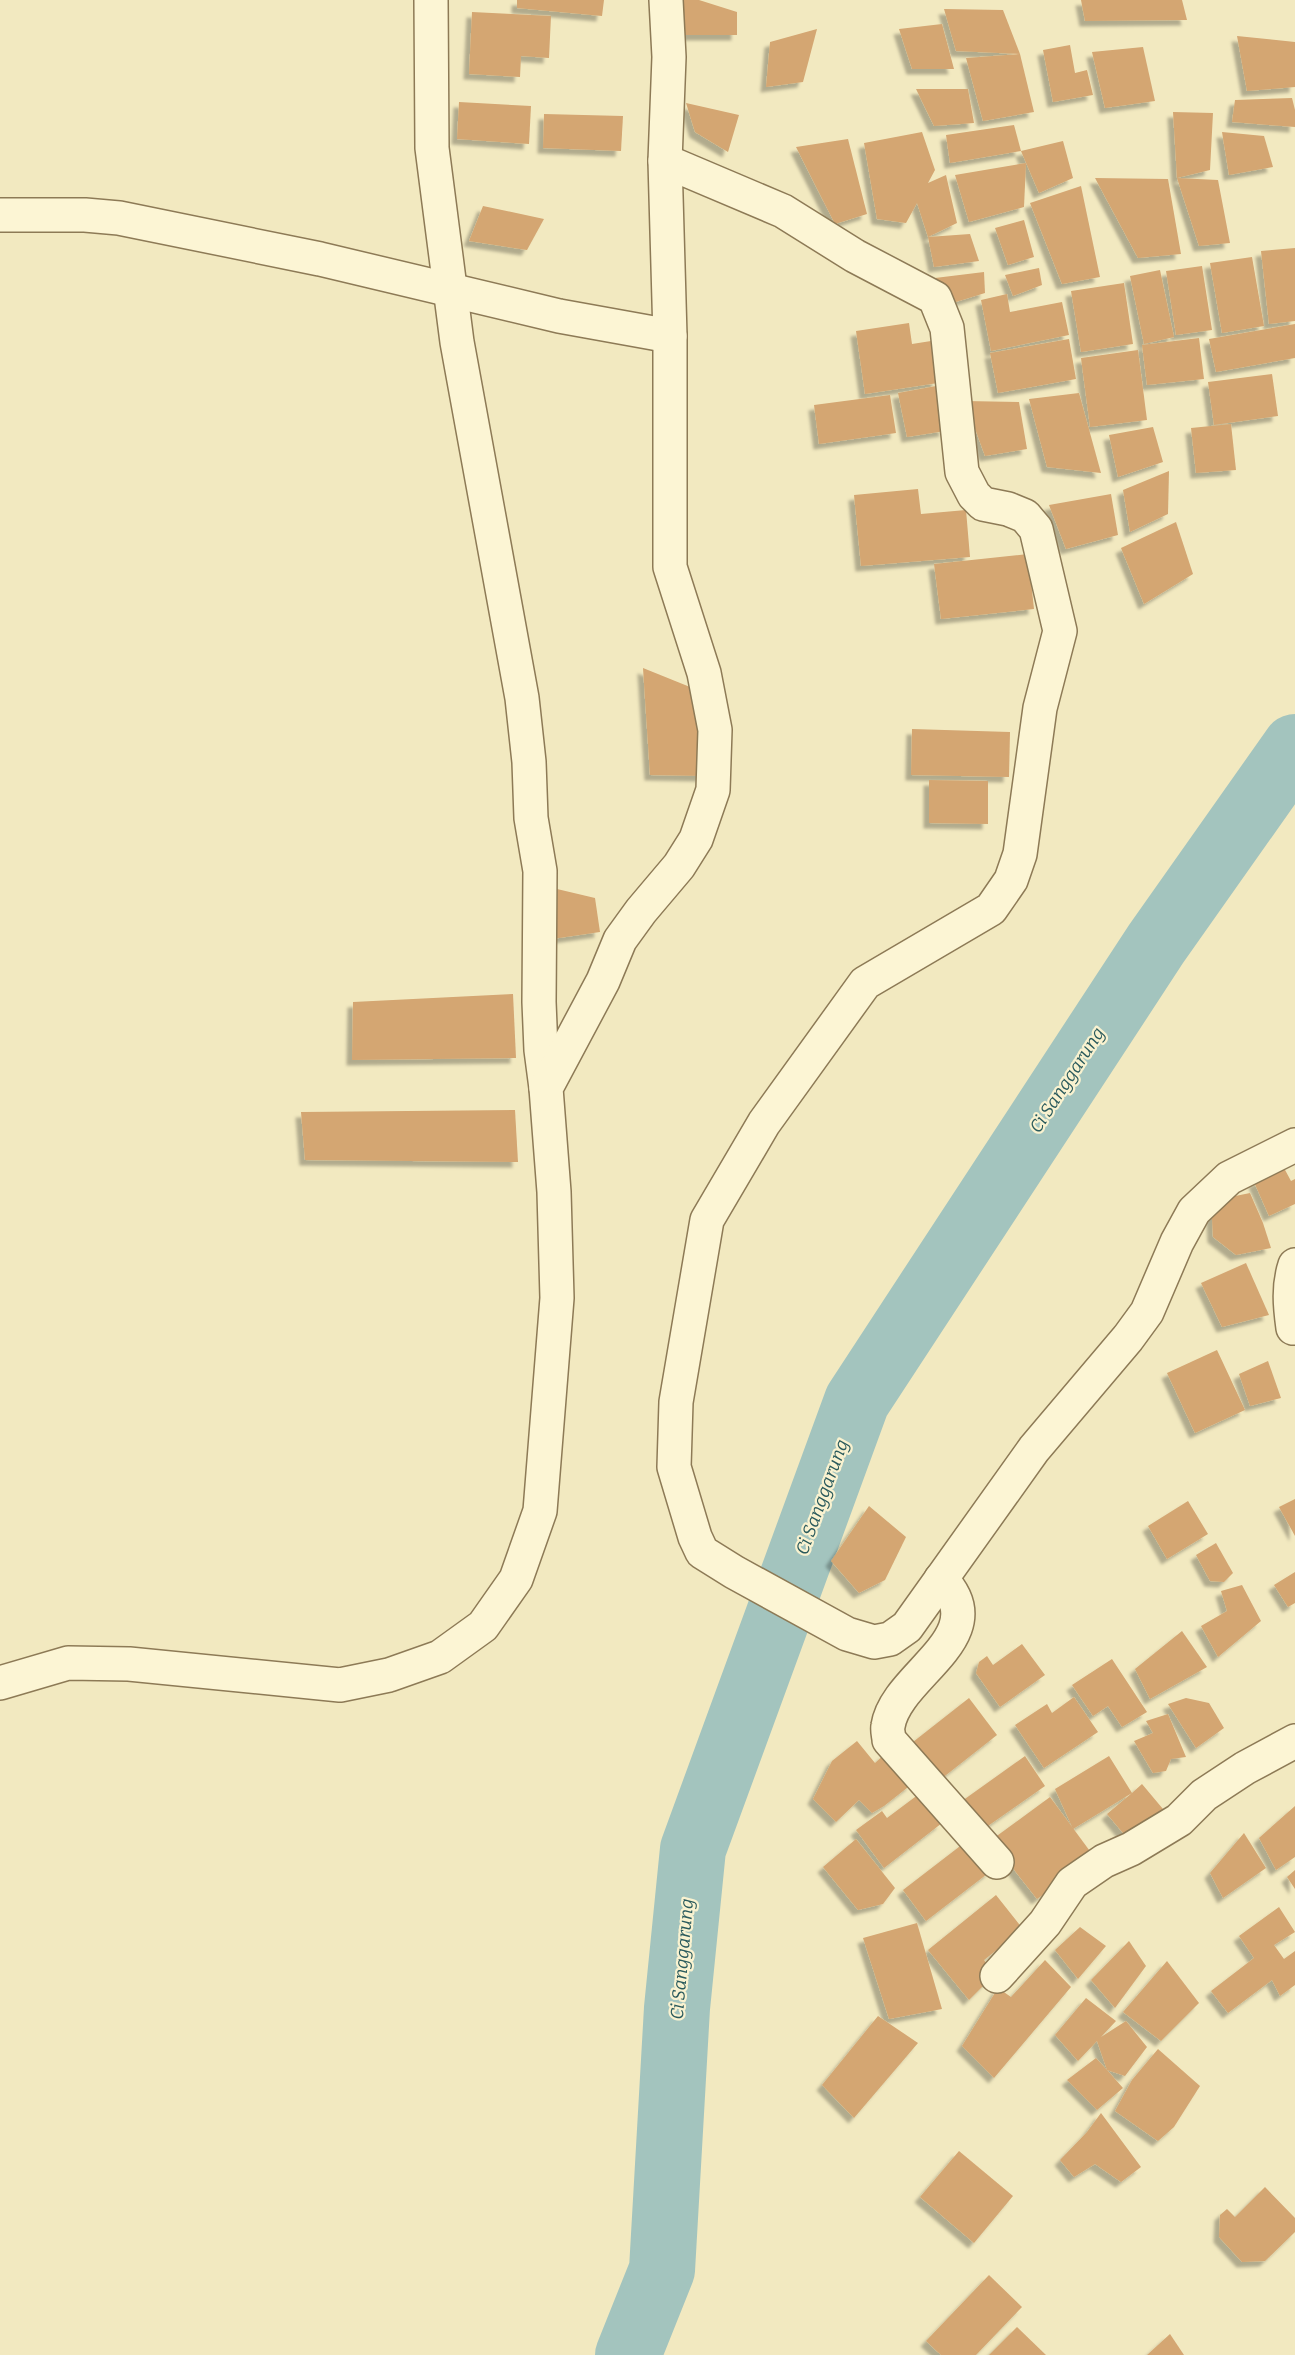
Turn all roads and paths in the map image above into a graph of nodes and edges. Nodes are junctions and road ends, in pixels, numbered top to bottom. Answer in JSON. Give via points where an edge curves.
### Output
{"nodes":[{"id":1,"x":431,"y":0,"type":"edge"},
{"id":2,"x":666,"y":0,"type":"edge"},
{"id":3,"x":665,"y":161,"type":"junction"},
{"id":4,"x":0,"y":215,"type":"edge"},
{"id":5,"x":452,"y":290,"type":"junction"},
{"id":6,"x":670,"y":336,"type":"junction"},
{"id":7,"x":546,"y":1088,"type":"junction"},
{"id":8,"x":1295,"y":1145,"type":"edge"},
{"id":9,"x":1295,"y":1264,"type":"edge"},
{"id":10,"x":1293,"y":1328,"type":"dead end"},
{"id":11,"x":941,"y":1579,"type":"junction"},
{"id":12,"x":0,"y":1683,"type":"edge"},
{"id":13,"x":1295,"y":1741,"type":"edge"},
{"id":14,"x":997,"y":1862,"type":"dead end"},
{"id":15,"x":997,"y":1976,"type":"dead end"}],
"edges":[{"from":1,"to":5,"type":"street","via":[[432,148]]},
{"from":2,"to":3,"type":"street","via":[[669,57]]},
{"from":3,"to":6,"type":"street"},
{"from":3,"to":11,"type":"street","via":[[783,211],[855,256],[935,298],[947,328],[962,472],[982,504],[1025,516],[1036,529],[1060,631],[1040,708],[1020,854],[1004,892],[991,909],[865,983],[764,1123],[707,1220],[676,1402],[674,1467],[702,1552],[847,1634],[874,1642],[890,1639],[907,1627]]},
{"from":4,"to":5,"type":"street","via":[[119,218]]},
{"from":5,"to":6,"type":"street","via":[[559,316]]},
{"from":5,"to":7,"type":"street","via":[[457,342],[522,698],[531,818],[540,871],[539,1002]]},
{"from":6,"to":7,"type":"street","via":[[670,567],[704,673],[715,730],[713,790],[696,839],[620,940]]},
{"from":7,"to":12,"type":"street","via":[[557,1298],[540,1511],[516,1580],[483,1626],[440,1657],[389,1675],[340,1685],[129,1664],[68,1663]]},
{"from":8,"to":11,"type":"street","via":[[1229,1178],[1194,1211],[1147,1312],[1034,1449]]},
{"from":9,"to":10,"type":"street","via":[[1289,1299]]},
{"from":11,"to":14,"type":"street","via":[[956,1602],[954,1634],[897,1704],[888,1726],[889,1740]]},
{"from":13,"to":15,"type":"street","via":[[1204,1795],[1179,1820],[1072,1883],[1045,1923]]}]}
